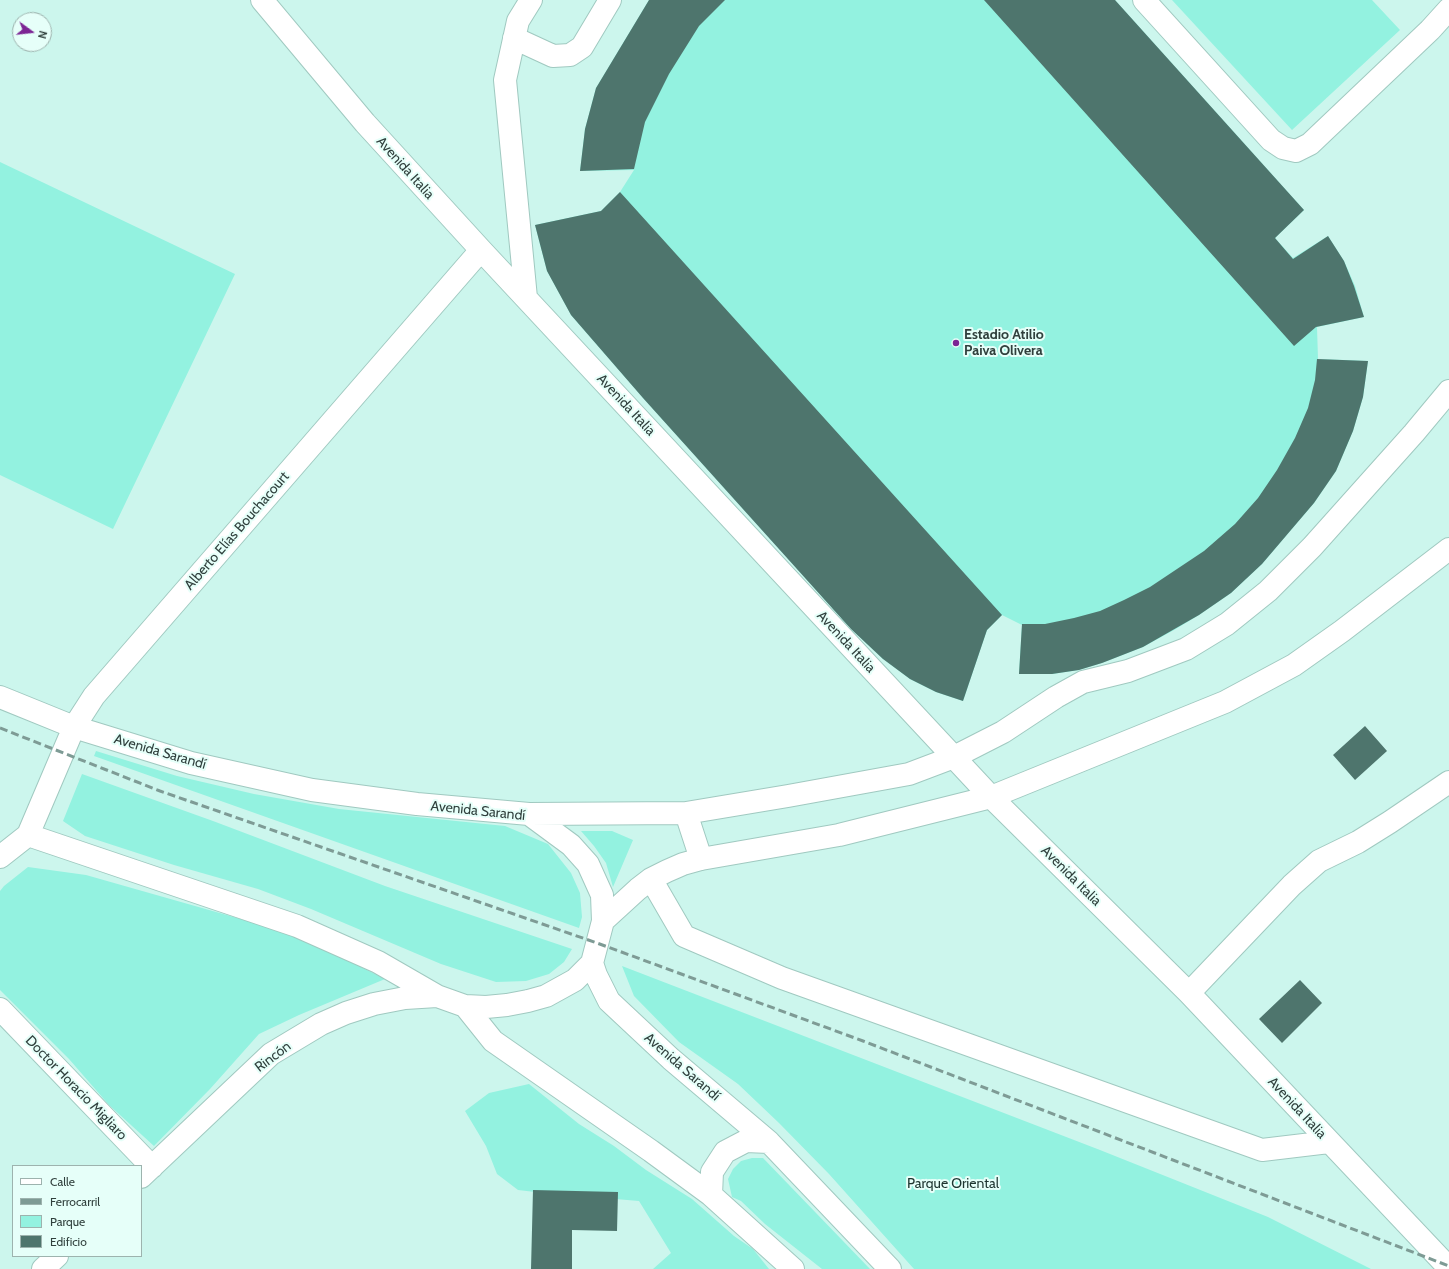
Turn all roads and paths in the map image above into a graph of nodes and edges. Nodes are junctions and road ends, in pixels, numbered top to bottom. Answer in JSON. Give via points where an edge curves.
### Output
{"nodes":[{"id":1,"x":262,"y":0,"type":"edge"},
{"id":2,"x":531,"y":0,"type":"edge"},
{"id":3,"x":610,"y":0,"type":"edge"},
{"id":4,"x":1144,"y":0,"type":"edge"},
{"id":5,"x":1449,"y":9,"type":"edge"},
{"id":6,"x":514,"y":38,"type":"junction"},
{"id":7,"x":481,"y":250,"type":"junction"},
{"id":8,"x":526,"y":298,"type":"junction"},
{"id":9,"x":1449,"y":391,"type":"edge"},
{"id":10,"x":1449,"y":549,"type":"edge"},
{"id":11,"x":0,"y":697,"type":"edge"},
{"id":12,"x":74,"y":727,"type":"junction"},
{"id":13,"x":954,"y":757,"type":"junction"},
{"id":14,"x":1449,"y":782,"type":"edge"},
{"id":15,"x":991,"y":797,"type":"junction"},
{"id":16,"x":686,"y":813,"type":"junction"},
{"id":17,"x":529,"y":814,"type":"junction"},
{"id":18,"x":28,"y":835,"type":"junction"},
{"id":19,"x":0,"y":857,"type":"edge"},
{"id":20,"x":701,"y":860,"type":"junction"},
{"id":21,"x":651,"y":879,"type":"junction"},
{"id":22,"x":603,"y":921,"type":"junction"},
{"id":23,"x":592,"y":963,"type":"junction"},
{"id":24,"x":1189,"y":993,"type":"junction"},
{"id":25,"x":437,"y":996,"type":"junction"},
{"id":26,"x":465,"y":1006,"type":"junction"},
{"id":27,"x":0,"y":1009,"type":"edge"},
{"id":28,"x":769,"y":1142,"type":"junction"},
{"id":29,"x":1329,"y":1142,"type":"junction"},
{"id":30,"x":140,"y":1165,"type":"edge"},
{"id":31,"x":146,"y":1172,"type":"edge"},
{"id":32,"x":711,"y":1195,"type":"junction"},
{"id":33,"x":56,"y":1257,"type":"edge"},
{"id":34,"x":1449,"y":1268,"type":"edge"},
{"id":35,"x":43,"y":1269,"type":"edge"},
{"id":36,"x":792,"y":1269,"type":"edge"},
{"id":37,"x":890,"y":1269,"type":"edge"}],
"edges":[{"from":1,"to":7,"type":"street","name":"Avenida Italia","via":[[364,123]]},
{"from":2,"to":6,"type":"street","via":[[518,21]]},
{"from":3,"to":6,"type":"street","via":[[582,47],[570,55],[553,56]]},
{"from":4,"to":5,"type":"street","via":[[1271,140],[1283,148],[1296,151],[1310,144]]},
{"from":6,"to":8,"type":"street","via":[[505,80]]},
{"from":7,"to":8,"type":"street","name":"Avenida Italia"},
{"from":7,"to":12,"type":"street","name":"Alberto Elías Bouchacourt","via":[[94,696]]},
{"from":8,"to":13,"type":"street","name":"Avenida Italia"},
{"from":9,"to":13,"type":"street","via":[[1312,547],[1268,591],[1227,624],[1186,649],[1128,671],[1083,682],[1003,732]]},
{"from":10,"to":15,"type":"street","via":[[1294,665],[1225,702]]},
{"from":11,"to":12,"type":"street","name":"Avenida Sarandí"},
{"from":12,"to":17,"type":"street","name":"Avenida Sarandí","via":[[191,763],[312,790],[417,804]]},
{"from":12,"to":18,"type":"street","name":"Alberto Elías Bouchacourt"},
{"from":13,"to":15,"type":"street","name":"Avenida Italia"},
{"from":13,"to":16,"type":"street","via":[[909,774]]},
{"from":14,"to":24,"type":"street","via":[[1358,842],[1319,861],[1292,885]]},
{"from":15,"to":20,"type":"street","via":[[839,835]]},
{"from":15,"to":24,"type":"street","name":"Avenida Italia"},
{"from":16,"to":17,"type":"street"},
{"from":16,"to":20,"type":"street"},
{"from":17,"to":22,"type":"street","name":"Avenida Sarandí","via":[[571,845],[588,864],[602,895]]},
{"from":18,"to":19,"type":"street"},
{"from":18,"to":25,"type":"street","via":[[297,926],[378,962]]},
{"from":20,"to":21,"type":"street","via":[[683,864]]},
{"from":21,"to":22,"type":"street"},
{"from":21,"to":29,"type":"street","via":[[684,936],[782,978],[1262,1150]]},
{"from":22,"to":23,"type":"street","name":"Avenida Sarandí"},
{"from":23,"to":26,"type":"street","via":[[575,980],[546,996],[507,1005]]},
{"from":23,"to":28,"type":"street","name":"Avenida Sarandí","via":[[609,1001],[671,1059]]},
{"from":24,"to":29,"type":"street","name":"Avenida Italia"},
{"from":25,"to":26,"type":"street"},
{"from":25,"to":31,"type":"street","name":"Rincón","via":[[405,998],[346,1013],[321,1024],[271,1054]]},
{"from":26,"to":32,"type":"street","via":[[493,1041]]},
{"from":27,"to":30,"type":"street","name":"Doctor Horacio Migliaro"},
{"from":28,"to":32,"type":"street","via":[[746,1141],[725,1152],[712,1172]]},
{"from":28,"to":37,"type":"street","name":"Avenida Sarandí"},
{"from":29,"to":34,"type":"street","name":"Avenida Italia"},
{"from":32,"to":36,"type":"street"},
{"from":33,"to":35,"type":"street"}]}
